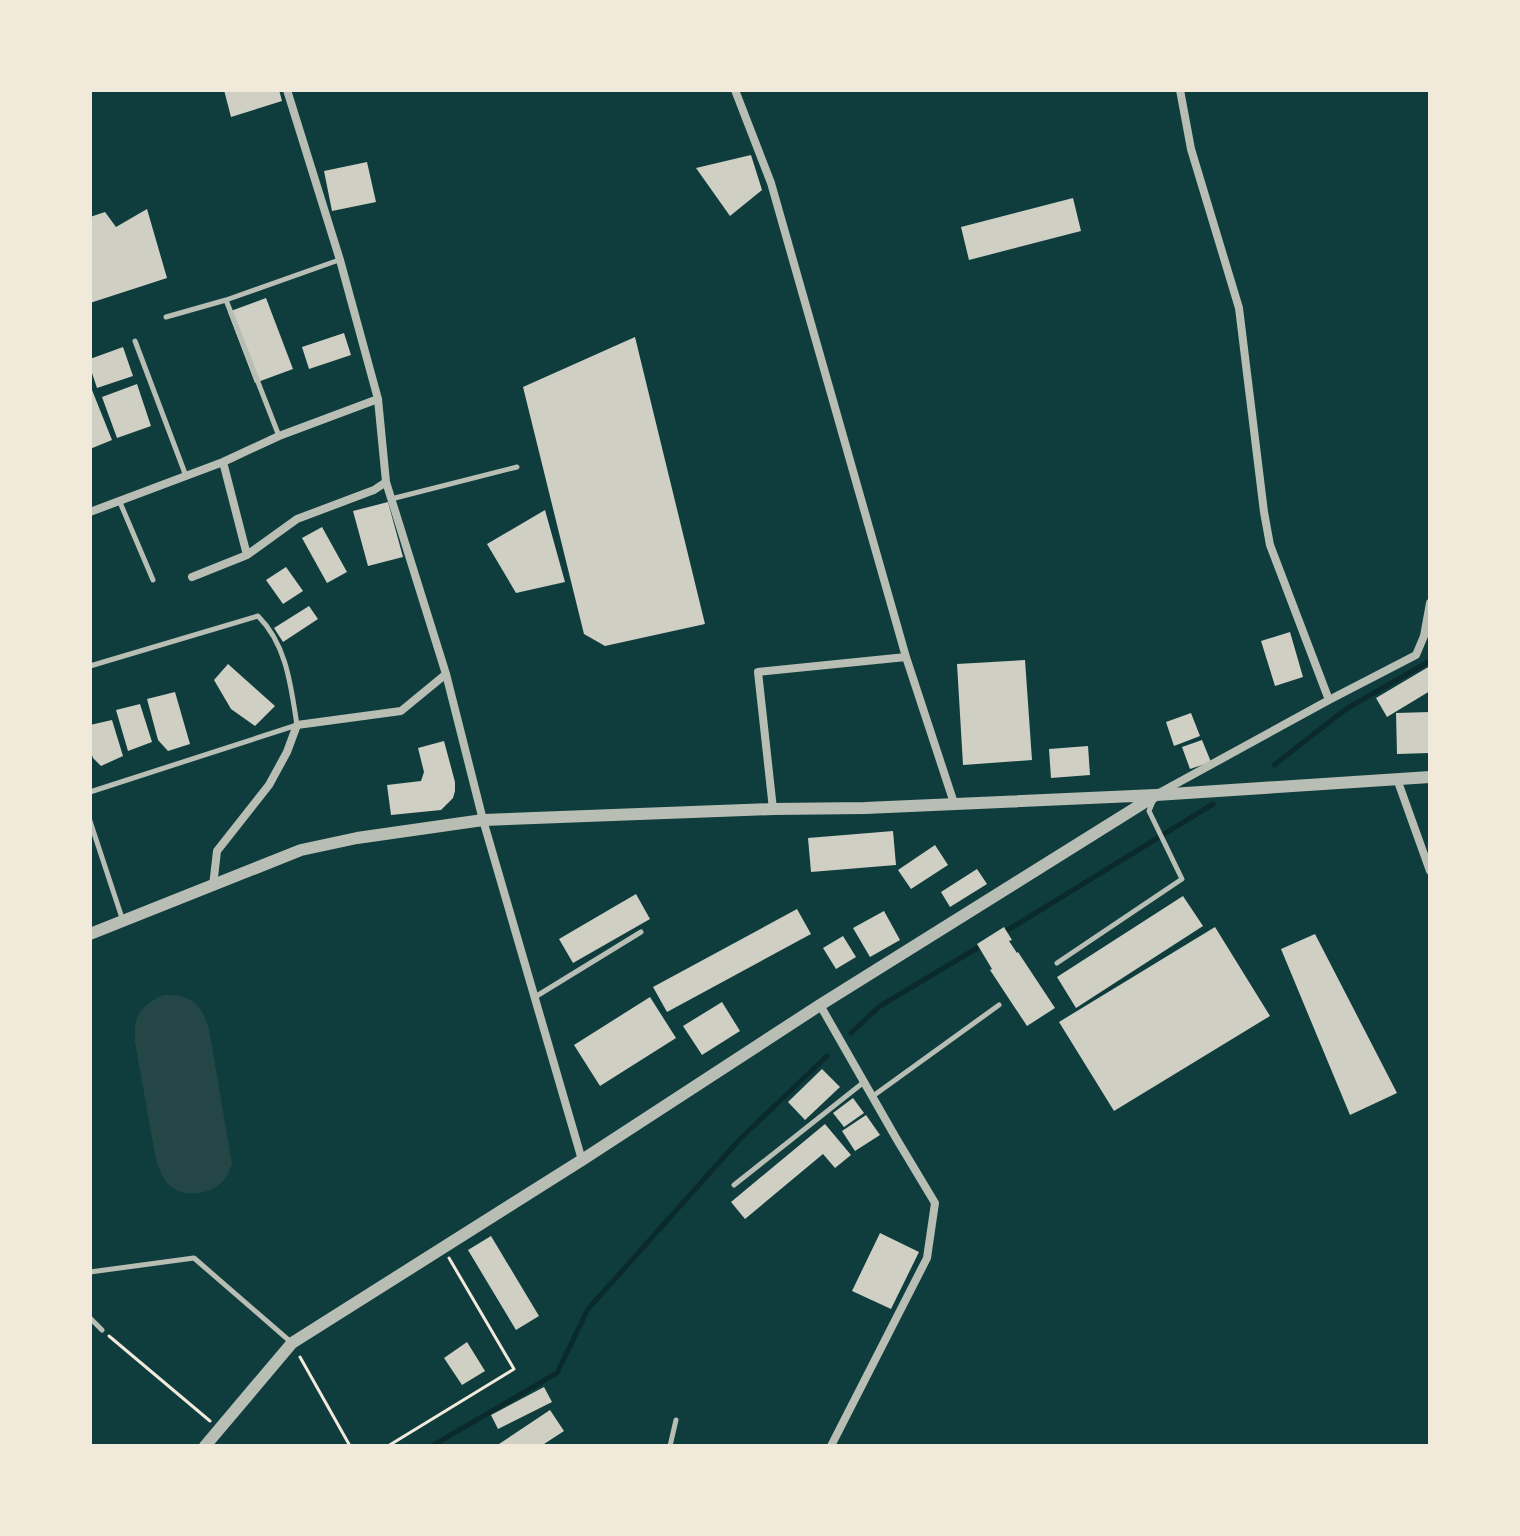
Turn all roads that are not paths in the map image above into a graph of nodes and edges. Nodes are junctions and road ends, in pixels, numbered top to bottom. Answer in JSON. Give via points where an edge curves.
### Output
{"nodes":[{"id":1,"x":287,"y":90,"type":"edge"},
{"id":2,"x":735,"y":90,"type":"edge"},
{"id":3,"x":1180,"y":90,"type":"edge"},
{"id":4,"x":340,"y":260,"type":"junction"},
{"id":5,"x":226,"y":300,"type":"junction"},
{"id":6,"x":166,"y":317,"type":"dead end"},
{"id":7,"x":135,"y":341,"type":"dead end"},
{"id":8,"x":378,"y":399,"type":"junction"},
{"id":9,"x":279,"y":436,"type":"junction"},
{"id":10,"x":223,"y":462,"type":"junction"},
{"id":11,"x":517,"y":467,"type":"dead end"},
{"id":12,"x":186,"y":476,"type":"junction"},
{"id":13,"x":386,"y":482,"type":"junction"},
{"id":14,"x":391,"y":499,"type":"junction"},
{"id":15,"x":118,"y":500,"type":"junction"},
{"id":16,"x":90,"y":511,"type":"edge"},
{"id":17,"x":247,"y":555,"type":"junction"},
{"id":18,"x":192,"y":577,"type":"dead end"},
{"id":19,"x":153,"y":580,"type":"dead end"},
{"id":20,"x":1430,"y":603,"type":"edge"},
{"id":21,"x":906,"y":657,"type":"junction"},
{"id":22,"x":90,"y":666,"type":"edge"},
{"id":23,"x":446,"y":674,"type":"junction"},
{"id":24,"x":1329,"y":700,"type":"junction"},
{"id":25,"x":297,"y":725,"type":"junction"},
{"id":26,"x":1430,"y":777,"type":"edge"},
{"id":27,"x":1397,"y":779,"type":"junction"},
{"id":28,"x":90,"y":792,"type":"edge"},
{"id":29,"x":1156,"y":795,"type":"junction"},
{"id":30,"x":954,"y":803,"type":"junction"},
{"id":31,"x":773,"y":809,"type":"junction"},
{"id":32,"x":483,"y":820,"type":"junction"},
{"id":33,"x":90,"y":821,"type":"edge"},
{"id":34,"x":1430,"y":871,"type":"edge"},
{"id":35,"x":213,"y":886,"type":"junction"},
{"id":36,"x":123,"y":922,"type":"junction"},
{"id":37,"x":641,"y":932,"type":"dead end"},
{"id":38,"x":90,"y":934,"type":"edge"},
{"id":39,"x":1057,"y":963,"type":"dead end"},
{"id":40,"x":535,"y":998,"type":"junction"},
{"id":41,"x":820,"y":1005,"type":"junction"},
{"id":42,"x":999,"y":1005,"type":"dead end"},
{"id":43,"x":864,"y":1082,"type":"junction"},
{"id":44,"x":872,"y":1097,"type":"junction"},
{"id":45,"x":582,"y":1160,"type":"junction"},
{"id":46,"x":734,"y":1185,"type":"dead end"},
{"id":47,"x":90,"y":1272,"type":"edge"},
{"id":48,"x":90,"y":1318,"type":"edge"},
{"id":49,"x":102,"y":1330,"type":"road end"},
{"id":50,"x":292,"y":1343,"type":"junction"},
{"id":51,"x":676,"y":1420,"type":"dead end"},
{"id":52,"x":205,"y":1446,"type":"edge"},
{"id":53,"x":670,"y":1446,"type":"edge"},
{"id":54,"x":831,"y":1446,"type":"edge"}],
"edges":[{"from":1,"to":4,"type":"street"},
{"from":2,"to":21,"type":"street","via":[[771,183]]},
{"from":3,"to":24,"type":"street","via":[[1191,149],[1239,308],[1270,545]]},
{"from":4,"to":5,"type":"lane"},
{"from":4,"to":8,"type":"street"},
{"from":5,"to":6,"type":"lane"},
{"from":5,"to":9,"type":"lane"},
{"from":7,"to":12,"type":"lane"},
{"from":8,"to":9,"type":"street"},
{"from":8,"to":13,"type":"street"},
{"from":9,"to":10,"type":"street"},
{"from":10,"to":12,"type":"street"},
{"from":10,"to":17,"type":"street"},
{"from":11,"to":14,"type":"lane"},
{"from":12,"to":15,"type":"street"},
{"from":13,"to":14,"type":"street"},
{"from":13,"to":17,"type":"street","via":[[297,519]]},
{"from":14,"to":23,"type":"street"},
{"from":15,"to":16,"type":"street"},
{"from":15,"to":19,"type":"lane"},
{"from":17,"to":18,"type":"street"},
{"from":20,"to":24,"type":"street","via":[[1416,655]]},
{"from":21,"to":30,"type":"street"},
{"from":21,"to":31,"type":"street","via":[[758,672]]},
{"from":22,"to":25,"type":"lane","via":[[258,616],[275,637],[283,659]]},
{"from":23,"to":25,"type":"street","via":[[401,711]]},
{"from":23,"to":32,"type":"street"},
{"from":24,"to":29,"type":"street"},
{"from":25,"to":28,"type":"lane"},
{"from":25,"to":35,"type":"street","via":[[269,785],[217,851]]},
{"from":26,"to":27,"type":"street"},
{"from":27,"to":29,"type":"street"},
{"from":27,"to":34,"type":"street"},
{"from":29,"to":30,"type":"street"},
{"from":29,"to":39,"type":"lane","via":[[1149,811],[1182,879]]},
{"from":29,"to":41,"type":"street"},
{"from":30,"to":31,"type":"street"},
{"from":31,"to":32,"type":"street"},
{"from":32,"to":35,"type":"street","via":[[301,850]]},
{"from":32,"to":40,"type":"street"},
{"from":33,"to":36,"type":"lane"},
{"from":35,"to":36,"type":"street"},
{"from":36,"to":38,"type":"street"},
{"from":37,"to":40,"type":"lane"},
{"from":40,"to":45,"type":"street"},
{"from":41,"to":43,"type":"street"},
{"from":41,"to":45,"type":"street"},
{"from":42,"to":44,"type":"lane"},
{"from":43,"to":44,"type":"street"},
{"from":43,"to":46,"type":"lane"},
{"from":44,"to":54,"type":"street","via":[[935,1203],[927,1258]]},
{"from":45,"to":50,"type":"street"},
{"from":47,"to":50,"type":"lane","via":[[194,1258]]},
{"from":48,"to":49,"type":"lane"},
{"from":50,"to":52,"type":"street"},
{"from":51,"to":53,"type":"lane"}]}
